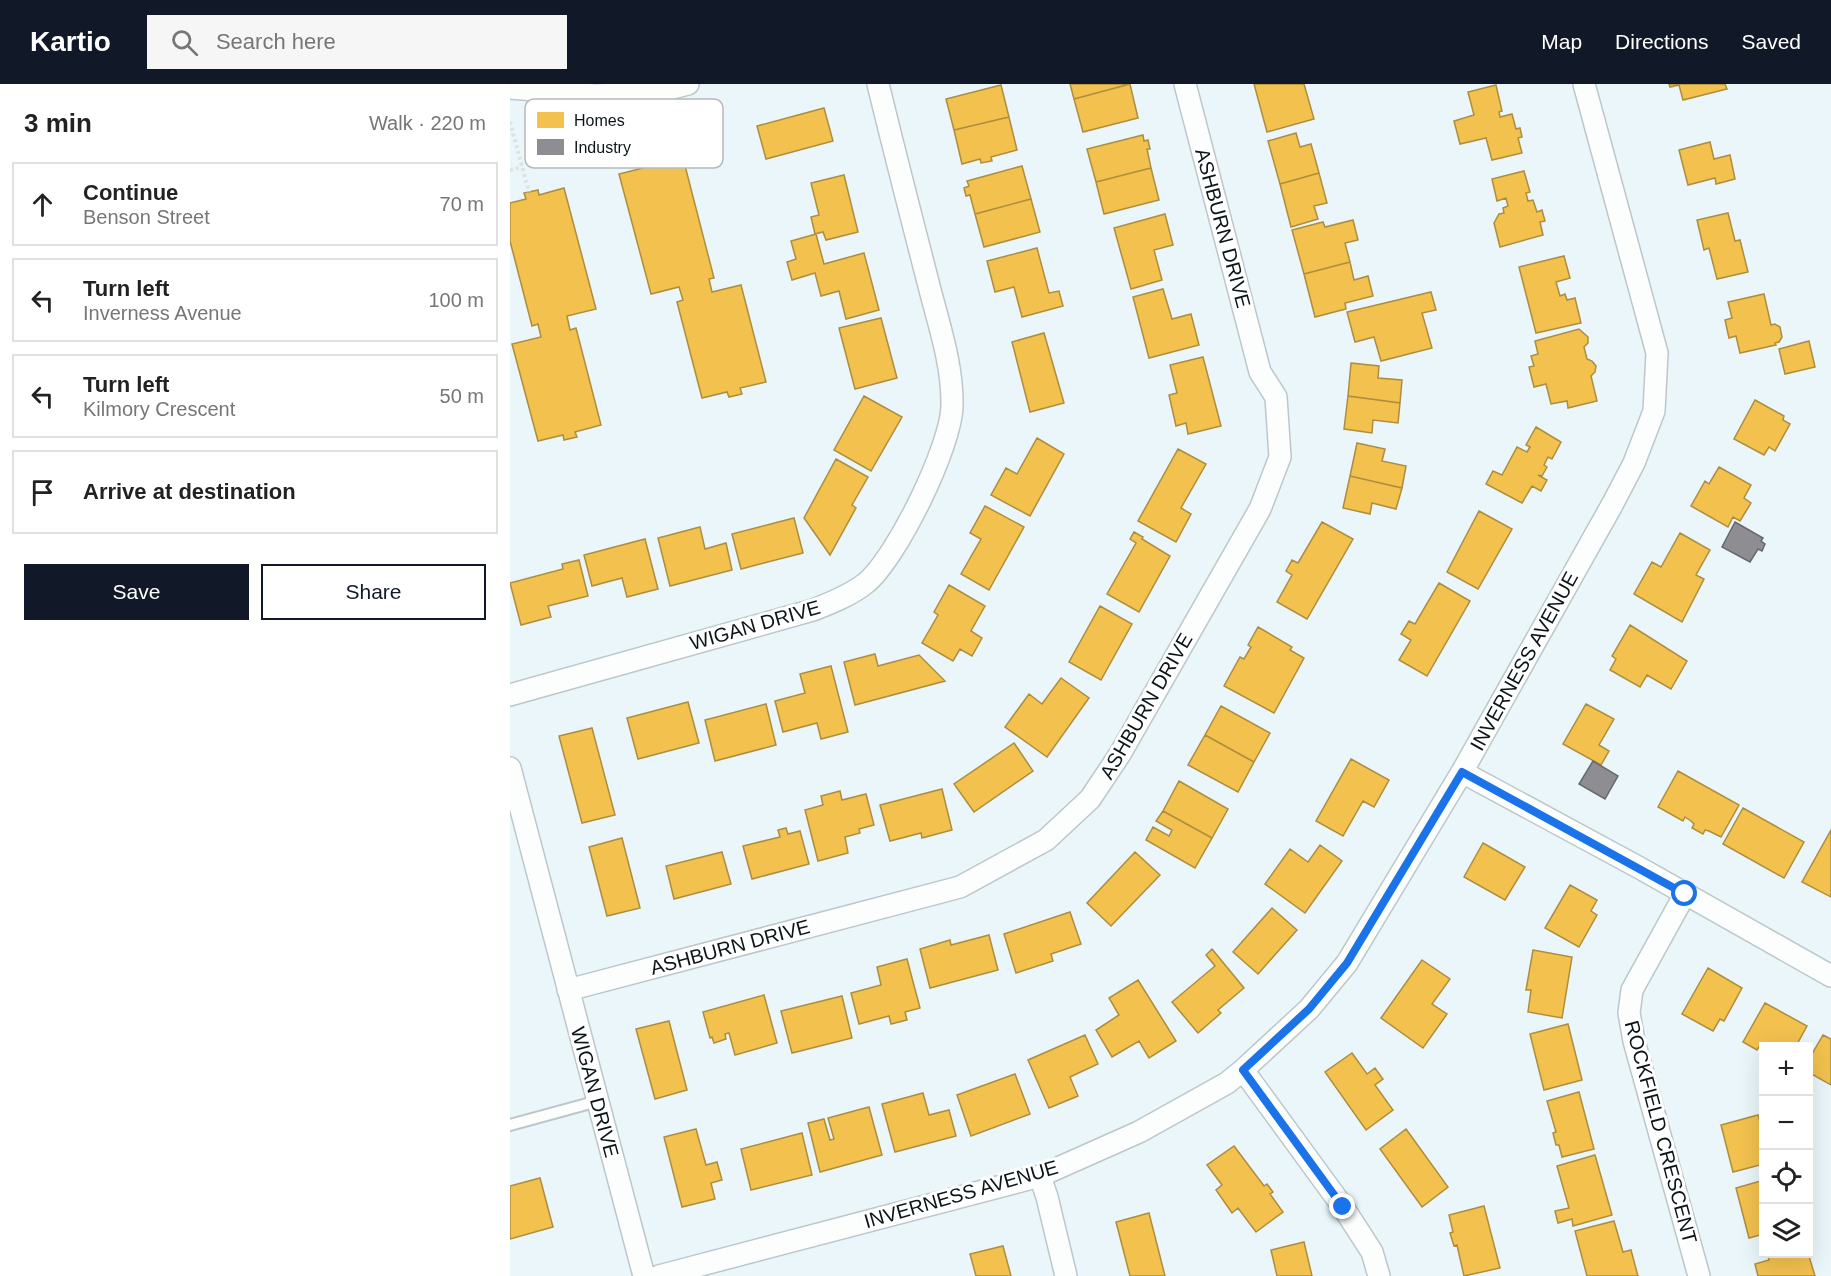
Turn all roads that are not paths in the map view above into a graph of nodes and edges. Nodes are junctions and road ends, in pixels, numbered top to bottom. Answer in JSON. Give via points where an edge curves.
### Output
{"nodes":[{"id":1,"x":688,"y":84,"type":"edge"},
{"id":2,"x":878,"y":84,"type":"edge"},
{"id":3,"x":1185,"y":84,"type":"edge"},
{"id":4,"x":1584,"y":84,"type":"edge"},
{"id":5,"x":510,"y":88,"type":"edge"},
{"id":6,"x":510,"y":695,"type":"edge"},
{"id":7,"x":510,"y":768,"type":"edge"},
{"id":8,"x":1462,"y":772,"type":"junction"},
{"id":9,"x":1685,"y":894,"type":"junction"},
{"id":10,"x":1831,"y":975,"type":"edge"},
{"id":11,"x":568,"y":990,"type":"junction"},
{"id":12,"x":1243,"y":1070,"type":"junction"},
{"id":13,"x":598,"y":1101,"type":"junction"},
{"id":14,"x":510,"y":1125,"type":"edge"},
{"id":15,"x":1040,"y":1176,"type":"junction"},
{"id":16,"x":644,"y":1276,"type":"edge"},
{"id":17,"x":659,"y":1276,"type":"edge"},
{"id":18,"x":1066,"y":1276,"type":"edge"},
{"id":19,"x":1379,"y":1276,"type":"edge"},
{"id":20,"x":1699,"y":1276,"type":"edge"}],
"edges":[{"from":1,"to":5,"type":"street","via":[[657,92],[595,95]]},
{"from":2,"to":6,"type":"street","name":"WIGAN DRIVE","via":[[948,360],[952,407],[940,459],[897,543],[865,584],[813,610]]},
{"from":3,"to":11,"type":"street","name":"ASHBURN DRIVE","via":[[1260,372],[1276,397],[1280,457],[1260,509],[1120,754],[1090,799],[1046,840],[960,887]]},
{"from":4,"to":8,"type":"street","name":"INVERNESS AVENUE","via":[[1656,353],[1654,411],[1634,463]]},
{"from":7,"to":11,"type":"street","name":"WIGAN DRIVE"},
{"from":8,"to":9,"type":"street"},
{"from":8,"to":12,"type":"street","name":"INVERNESS AVENUE","via":[[1347,963],[1309,1009]]},
{"from":9,"to":10,"type":"street"},
{"from":9,"to":20,"type":"street","name":"ROCKFIELD CRESCENT","via":[[1632,990],[1629,1013]]},
{"from":11,"to":13,"type":"street","name":"WIGAN DRIVE"},
{"from":12,"to":15,"type":"street","name":"INVERNESS AVENUE","via":[[1139,1132]]},
{"from":12,"to":19,"type":"street","via":[[1343,1207],[1372,1252]]},
{"from":13,"to":14,"type":"lane"},
{"from":13,"to":16,"type":"street","name":"WIGAN DRIVE"},
{"from":15,"to":17,"type":"street","name":"INVERNESS AVENUE"},
{"from":15,"to":18,"type":"street"}]}
